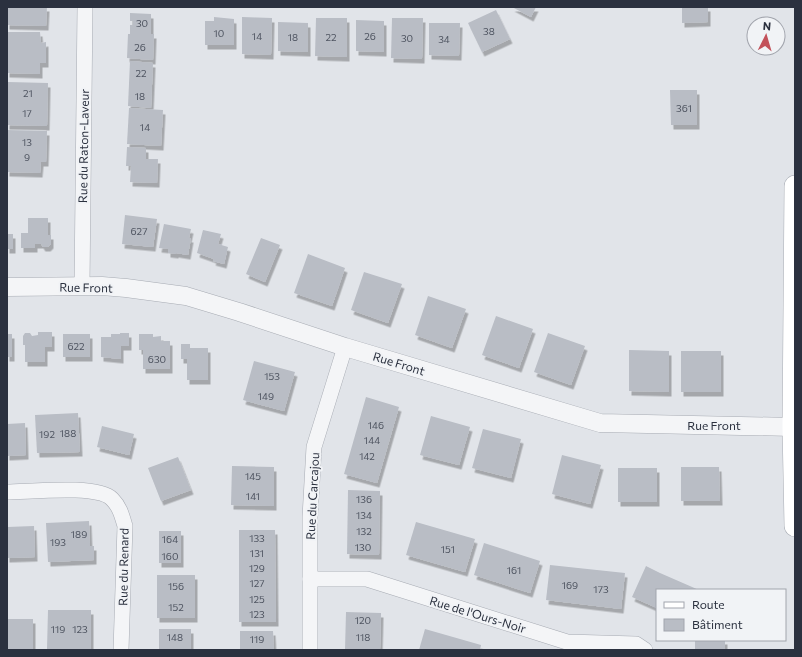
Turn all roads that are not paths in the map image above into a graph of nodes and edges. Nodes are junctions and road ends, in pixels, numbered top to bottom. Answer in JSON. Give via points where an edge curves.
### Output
{"nodes":[{"id":1,"x":85,"y":7,"type":"edge"},
{"id":2,"x":795,"y":186,"type":"edge"},
{"id":3,"x":82,"y":286,"type":"junction"},
{"id":4,"x":7,"y":287,"type":"edge"},
{"id":5,"x":345,"y":347,"type":"junction"},
{"id":6,"x":794,"y":427,"type":"edge"},
{"id":7,"x":7,"y":492,"type":"edge"},
{"id":8,"x":795,"y":526,"type":"edge"},
{"id":9,"x":310,"y":579,"type":"junction"},
{"id":10,"x":121,"y":650,"type":"edge"},
{"id":11,"x":310,"y":650,"type":"edge"},
{"id":12,"x":645,"y":650,"type":"edge"}],
"edges":[{"from":1,"to":3,"type":"street","name":"Rue du Raton-Laveur"},
{"from":2,"to":6,"type":"main road"},
{"from":3,"to":4,"type":"street","name":"Rue Front"},
{"from":3,"to":5,"type":"street","name":"Rue Front","via":[[126,288],[186,296]]},
{"from":5,"to":6,"type":"street","name":"Rue Front","via":[[600,423]]},
{"from":5,"to":9,"type":"street","name":"Rue du Carcajou","via":[[314,447]]},
{"from":6,"to":8,"type":"main road"},
{"from":7,"to":10,"type":"street","name":"Rue du Renard","via":[[99,492],[112,498],[121,510],[125,526]]},
{"from":9,"to":11,"type":"street","name":"Rue du Carcajou"},
{"from":9,"to":12,"type":"street","name":"Rue de l'Ours-Noir","via":[[367,579],[566,642],[636,644]]}]}
